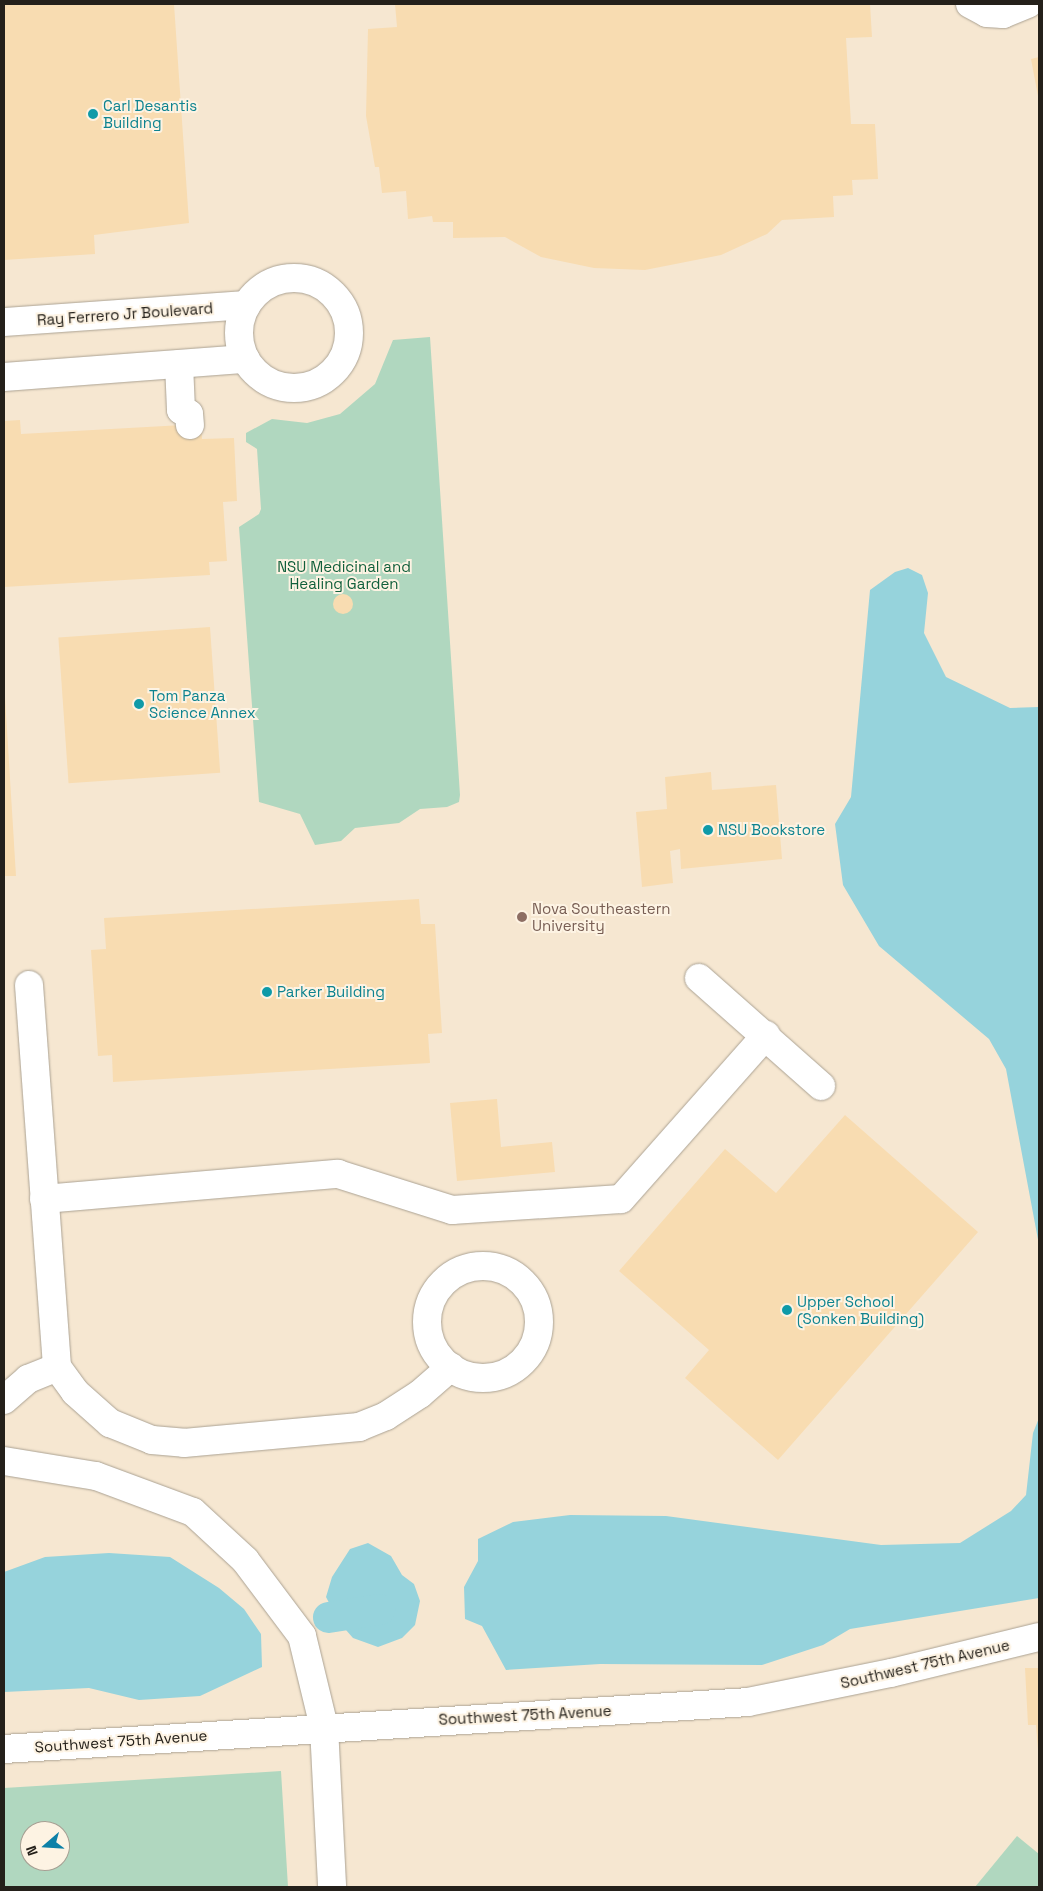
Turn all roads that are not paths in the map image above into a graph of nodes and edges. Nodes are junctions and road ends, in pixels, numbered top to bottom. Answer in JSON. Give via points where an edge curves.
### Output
{"nodes":[{"id":1,"x":970,"y":4,"type":"edge"},
{"id":2,"x":1028,"y":4,"type":"edge"},
{"id":3,"x":246,"y":305,"type":"junction"},
{"id":4,"x":4,"y":322,"type":"edge"},
{"id":5,"x":245,"y":359,"type":"junction"},
{"id":6,"x":179,"y":364,"type":"junction"},
{"id":7,"x":4,"y":376,"type":"edge"},
{"id":8,"x":182,"y":420,"type":"dead end"},
{"id":9,"x":698,"y":978,"type":"dead end"},
{"id":10,"x":29,"y":985,"type":"dead end"},
{"id":11,"x":766,"y":1035,"type":"junction"},
{"id":12,"x":821,"y":1086,"type":"dead end"},
{"id":13,"x":44,"y":1199,"type":"junction"},
{"id":14,"x":57,"y":1367,"type":"junction"},
{"id":15,"x":451,"y":1367,"type":"junction"},
{"id":16,"x":4,"y":1400,"type":"edge"},
{"id":17,"x":4,"y":1461,"type":"edge"},
{"id":18,"x":1039,"y":1637,"type":"edge"},
{"id":19,"x":324,"y":1726,"type":"junction"},
{"id":20,"x":4,"y":1749,"type":"edge"},
{"id":21,"x":332,"y":1887,"type":"edge"}],
"edges":[{"from":1,"to":2,"type":"street","via":[[987,13],[1003,14]]},
{"from":3,"to":4,"type":"street","name":"Ray Ferrero Jr Boulevard"},
{"from":3,"to":5,"type":"street","via":[[240,332]]},
{"from":3,"to":5,"type":"street","via":[[271,283],[288,278],[305,279],[321,285],[344,310],[348,345],[340,363],[328,377],[311,386],[292,388],[273,384],[257,374]]},
{"from":5,"to":6,"type":"street"},
{"from":6,"to":7,"type":"street"},
{"from":6,"to":8,"type":"street"},
{"from":9,"to":11,"type":"street"},
{"from":10,"to":13,"type":"street"},
{"from":11,"to":12,"type":"street"},
{"from":11,"to":13,"type":"street","via":[[620,1199],[452,1210],[338,1174]]},
{"from":13,"to":14,"type":"street"},
{"from":14,"to":15,"type":"street","via":[[75,1392],[110,1423],[152,1440],[184,1442],[359,1427],[386,1416],[420,1394]]},
{"from":14,"to":16,"type":"street","via":[[28,1379]]},
{"from":15,"to":15,"type":"street","via":[[467,1375],[494,1376],[519,1365],[531,1351],[538,1334],[539,1316],[534,1298],[524,1282],[491,1266],[472,1267],[455,1273],[441,1285],[431,1301],[430,1337],[438,1354]]},
{"from":17,"to":19,"type":"street","via":[[96,1476],[193,1512],[245,1560],[302,1636]]},
{"from":18,"to":19,"type":"street","name":"Southwest 75th Avenue","via":[[891,1673],[748,1702]]},
{"from":19,"to":20,"type":"street","name":"Southwest 75th Avenue"},
{"from":19,"to":21,"type":"street"}]}
